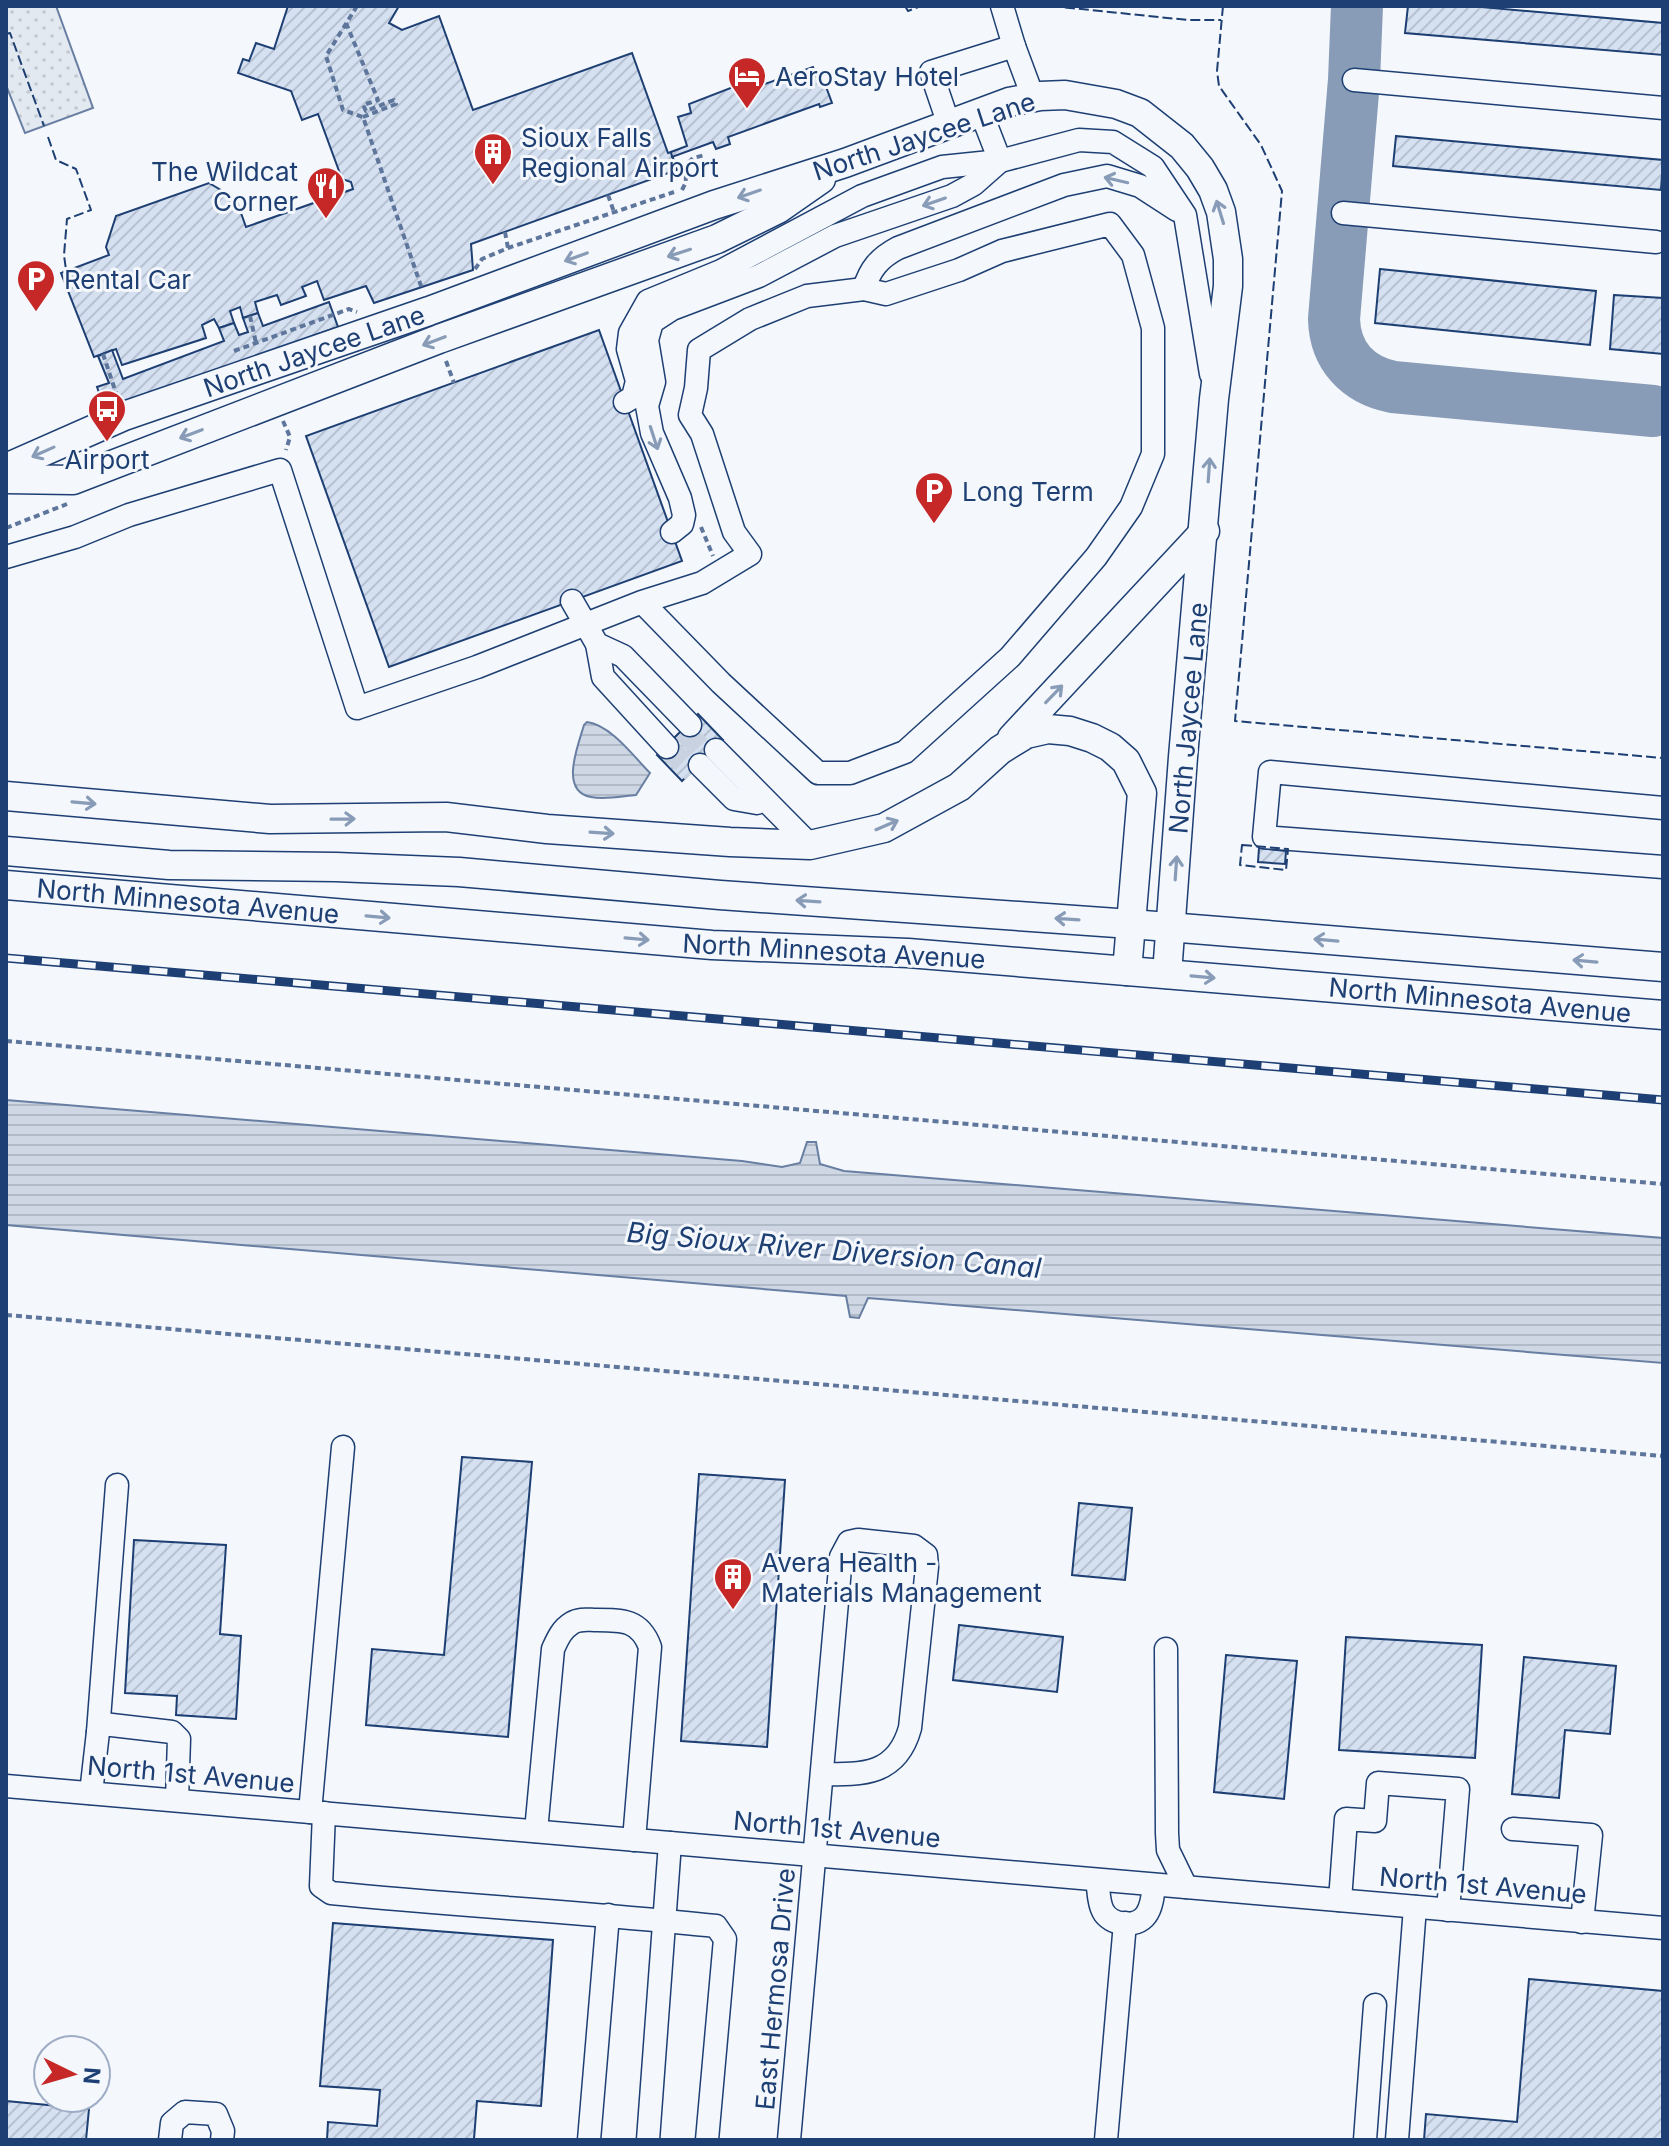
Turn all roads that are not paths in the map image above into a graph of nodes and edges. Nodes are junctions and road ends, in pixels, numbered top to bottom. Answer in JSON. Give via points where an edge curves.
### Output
{"nodes":[{"id":1,"x":1002,"y":6,"type":"edge"},
{"id":2,"x":1014,"y":46,"type":"junction"},
{"id":3,"x":1354,"y":80,"type":"dead end"},
{"id":4,"x":1033,"y":97,"type":"junction"},
{"id":5,"x":1663,"y":108,"type":"edge"},
{"id":6,"x":981,"y":112,"type":"junction"},
{"id":7,"x":949,"y":125,"type":"junction"},
{"id":8,"x":1000,"y":161,"type":"junction"},
{"id":9,"x":845,"y":163,"type":"junction"},
{"id":10,"x":1343,"y":213,"type":"dead end"},
{"id":11,"x":1185,"y":215,"type":"junction"},
{"id":12,"x":1656,"y":242,"type":"dead end"},
{"id":13,"x":864,"y":289,"type":"junction"},
{"id":14,"x":1214,"y":399,"type":"junction"},
{"id":15,"x":625,"y":402,"type":"dead end"},
{"id":16,"x":6,"y":468,"type":"edge"},
{"id":17,"x":6,"y":479,"type":"edge"},
{"id":18,"x":1205,"y":531,"type":"junction"},
{"id":19,"x":672,"y":532,"type":"dead end"},
{"id":20,"x":6,"y":557,"type":"edge"},
{"id":21,"x":572,"y":601,"type":"dead end"},
{"id":22,"x":642,"y":602,"type":"junction"},
{"id":23,"x":592,"y":635,"type":"junction"},
{"id":24,"x":679,"y":735,"type":"tunnel mouth"},
{"id":25,"x":1000,"y":750,"type":"junction"},
{"id":26,"x":6,"y":796,"type":"edge"},
{"id":27,"x":765,"y":805,"type":"junction"},
{"id":28,"x":1663,"y":808,"type":"edge"},
{"id":29,"x":810,"y":845,"type":"junction"},
{"id":30,"x":6,"y":851,"type":"edge"},
{"id":31,"x":1663,"y":867,"type":"edge"},
{"id":32,"x":6,"y":885,"type":"edge"},
{"id":33,"x":1131,"y":924,"type":"junction"},
{"id":34,"x":1172,"y":927,"type":"junction"},
{"id":35,"x":1663,"y":967,"type":"edge"},
{"id":36,"x":1127,"y":971,"type":"junction"},
{"id":37,"x":1167,"y":974,"type":"junction"},
{"id":38,"x":1663,"y":1015,"type":"edge"},
{"id":39,"x":343,"y":1447,"type":"dead end"},
{"id":40,"x":117,"y":1485,"type":"dead end"},
{"id":41,"x":1166,"y":1649,"type":"dead end"},
{"id":42,"x":98,"y":1732,"type":"junction"},
{"id":43,"x":822,"y":1774,"type":"junction"},
{"id":44,"x":6,"y":1786,"type":"edge"},
{"id":45,"x":91,"y":1793,"type":"junction"},
{"id":46,"x":177,"y":1800,"type":"junction"},
{"id":47,"x":317,"y":1812,"type":"junction"},
{"id":48,"x":1513,"y":1829,"type":"dead end"},
{"id":49,"x":536,"y":1831,"type":"junction"},
{"id":50,"x":634,"y":1840,"type":"junction"},
{"id":51,"x":670,"y":1843,"type":"junction"},
{"id":52,"x":815,"y":1855,"type":"junction"},
{"id":53,"x":1097,"y":1880,"type":"junction"},
{"id":54,"x":1154,"y":1885,"type":"junction"},
{"id":55,"x":1186,"y":1887,"type":"junction"},
{"id":56,"x":1340,"y":1900,"type":"junction"},
{"id":57,"x":1415,"y":1907,"type":"junction"},
{"id":58,"x":1448,"y":1910,"type":"junction"},
{"id":59,"x":608,"y":1915,"type":"junction"},
{"id":60,"x":665,"y":1921,"type":"junction"},
{"id":61,"x":1582,"y":1922,"type":"junction"},
{"id":62,"x":1125,"y":1923,"type":"junction"},
{"id":63,"x":1663,"y":1928,"type":"edge"},
{"id":64,"x":1375,"y":2005,"type":"dead end"},
{"id":65,"x":170,"y":2140,"type":"edge"},
{"id":66,"x":222,"y":2140,"type":"edge"},
{"id":67,"x":589,"y":2140,"type":"edge"},
{"id":68,"x":648,"y":2140,"type":"edge"},
{"id":69,"x":707,"y":2140,"type":"edge"},
{"id":70,"x":789,"y":2140,"type":"edge"},
{"id":71,"x":1106,"y":2140,"type":"edge"},
{"id":72,"x":1365,"y":2140,"type":"edge"},
{"id":73,"x":1397,"y":2140,"type":"edge"}],
"edges":[{"from":1,"to":2,"type":"street"},
{"from":2,"to":4,"type":"street"},
{"from":2,"to":7,"type":"street","via":[[931,72]]},
{"from":3,"to":5,"type":"street"},
{"from":4,"to":6,"type":"main road","name":"North Jaycee Lane"},
{"from":14,"to":4,"type":"main road","name":"North Jaycee Lane","one_way":true,"via":[[1228,259],[1213,190],[1182,146],[1140,113],[1092,98]]},
{"from":6,"to":7,"type":"main road","name":"North Jaycee Lane"},
{"from":6,"to":8,"type":"street"},
{"from":7,"to":9,"type":"main road","name":"North Jaycee Lane"},
{"from":8,"to":11,"type":"street","via":[[1079,140],[1113,142],[1153,167]]},
{"from":8,"to":15,"type":"street","via":[[942,167],[862,196],[721,271],[648,301],[630,333],[628,349],[637,381],[633,397]]},
{"from":8,"to":19,"type":"street","one_way":true,"via":[[952,196],[835,236],[652,322],[647,340],[654,382],[647,406],[684,515]]},
{"from":9,"to":16,"type":"main road","name":"North Jaycee Lane","one_way":true,"via":[[124,416]]},
{"from":9,"to":17,"type":"main road","one_way":true,"via":[[778,209],[696,247],[73,480]]},
{"from":10,"to":12,"type":"street"},
{"from":11,"to":13,"type":"street","one_way":true,"via":[[1140,186],[1107,176],[1064,185],[882,256]]},
{"from":11,"to":14,"type":"street"},
{"from":13,"to":22,"type":"street","via":[[807,296],[750,319],[699,350],[690,415],[702,434],[734,532],[750,554],[702,583]]},
{"from":13,"to":22,"type":"street","via":[[886,294],[1002,251],[1110,224],[1133,255],[1153,328],[1154,355],[1153,454],[1117,528],[1010,657],[970,695],[905,752],[850,773],[818,773]]},
{"from":18,"to":14,"type":"main road","name":"North Jaycee Lane","one_way":true},
{"from":25,"to":18,"type":"main road","one_way":true},
{"from":34,"to":18,"type":"main road","name":"North Jaycee Lane","one_way":true},
{"from":20,"to":23,"type":"street","via":[[280,470],[357,708]]},
{"from":21,"to":23,"type":"street"},
{"from":22,"to":23,"type":"street"},
{"from":23,"to":24,"type":"street"},
{"from":29,"to":25,"type":"main road","name":"North Jaycee Lane","one_way":true,"via":[[884,828],[959,787]]},
{"from":25,"to":33,"type":"main road","name":"North Jaycee Lane","via":[[1026,734],[1048,729],[1092,738],[1126,761],[1142,793]]},
{"from":26,"to":29,"type":"main road","name":"North Jaycee Lane","one_way":true,"via":[[270,819],[446,817],[547,829]]},
{"from":27,"to":27,"type":"street","via":[[704,761],[734,799]]},
{"from":27,"to":29,"type":"street"},
{"from":28,"to":31,"type":"street","via":[[1270,772],[1264,837]]},
{"from":33,"to":30,"type":"main road","name":"North Minnesota Avenue","one_way":true,"via":[[459,872],[169,865]]},
{"from":32,"to":36,"type":"main road","name":"North Minnesota Avenue","one_way":true,"via":[[712,945],[908,953]]},
{"from":33,"to":34,"type":"main road","name":"North Minnesota Avenue"},
{"from":33,"to":36,"type":"main road","name":"North Jaycee Lane"},
{"from":35,"to":34,"type":"main road","name":"North Minnesota Avenue","one_way":true},
{"from":34,"to":37,"type":"main road","name":"North Jaycee Lane"},
{"from":36,"to":37,"type":"main road","name":"North Minnesota Avenue"},
{"from":37,"to":38,"type":"main road","name":"North Minnesota Avenue","one_way":true},
{"from":39,"to":47,"type":"street"},
{"from":40,"to":42,"type":"street"},
{"from":41,"to":55,"type":"street","via":[[1168,1850]]},
{"from":42,"to":45,"type":"street"},
{"from":42,"to":46,"type":"street","via":[[103,1724],[172,1732],[179,1739]]},
{"from":43,"to":43,"type":"street","name":"East Hermosa Drive","via":[[841,1557],[849,1542],[914,1546],[926,1555],[927,1567],[906,1742],[875,1771]]},
{"from":43,"to":52,"type":"street","name":"East Hermosa Drive"},
{"from":44,"to":45,"type":"street","name":"North 1st Avenue"},
{"from":45,"to":46,"type":"street","name":"North 1st Avenue"},
{"from":46,"to":47,"type":"street","name":"North 1st Avenue"},
{"from":47,"to":49,"type":"street","name":"North 1st Avenue"},
{"from":47,"to":59,"type":"street","via":[[321,1886],[331,1893]]},
{"from":48,"to":61,"type":"street","via":[[1591,1835]]},
{"from":49,"to":50,"type":"street","name":"North 1st Avenue"},
{"from":49,"to":50,"type":"street","via":[[553,1649],[559,1634],[579,1619],[614,1620],[638,1628],[650,1647]]},
{"from":50,"to":51,"type":"street","name":"North 1st Avenue"},
{"from":51,"to":52,"type":"street","name":"North 1st Avenue"},
{"from":51,"to":60,"type":"street"},
{"from":52,"to":53,"type":"street","name":"North 1st Avenue"},
{"from":52,"to":70,"type":"street","name":"East Hermosa Drive"},
{"from":53,"to":54,"type":"street","name":"North 1st Avenue"},
{"from":53,"to":62,"type":"street","via":[[1107,1918]]},
{"from":54,"to":55,"type":"street","name":"North 1st Avenue"},
{"from":54,"to":62,"type":"street","via":[[1146,1915],[1139,1922]]},
{"from":55,"to":56,"type":"street","name":"North 1st Avenue"},
{"from":56,"to":57,"type":"street","name":"North 1st Avenue"},
{"from":56,"to":58,"type":"street","via":[[1346,1819],[1375,1821],[1378,1783],[1458,1789]]},
{"from":57,"to":58,"type":"street","name":"North 1st Avenue"},
{"from":57,"to":73,"type":"street"},
{"from":58,"to":61,"type":"street","name":"North 1st Avenue"},
{"from":59,"to":60,"type":"street"},
{"from":59,"to":67,"type":"street"},
{"from":60,"to":68,"type":"street"},
{"from":60,"to":69,"type":"street","via":[[716,1926],[725,1939]]},
{"from":61,"to":63,"type":"street","name":"North 1st Avenue"},
{"from":62,"to":71,"type":"street"},
{"from":64,"to":72,"type":"street"},
{"from":65,"to":66,"type":"street","via":[[172,2123],[185,2112],[216,2114]]}]}
